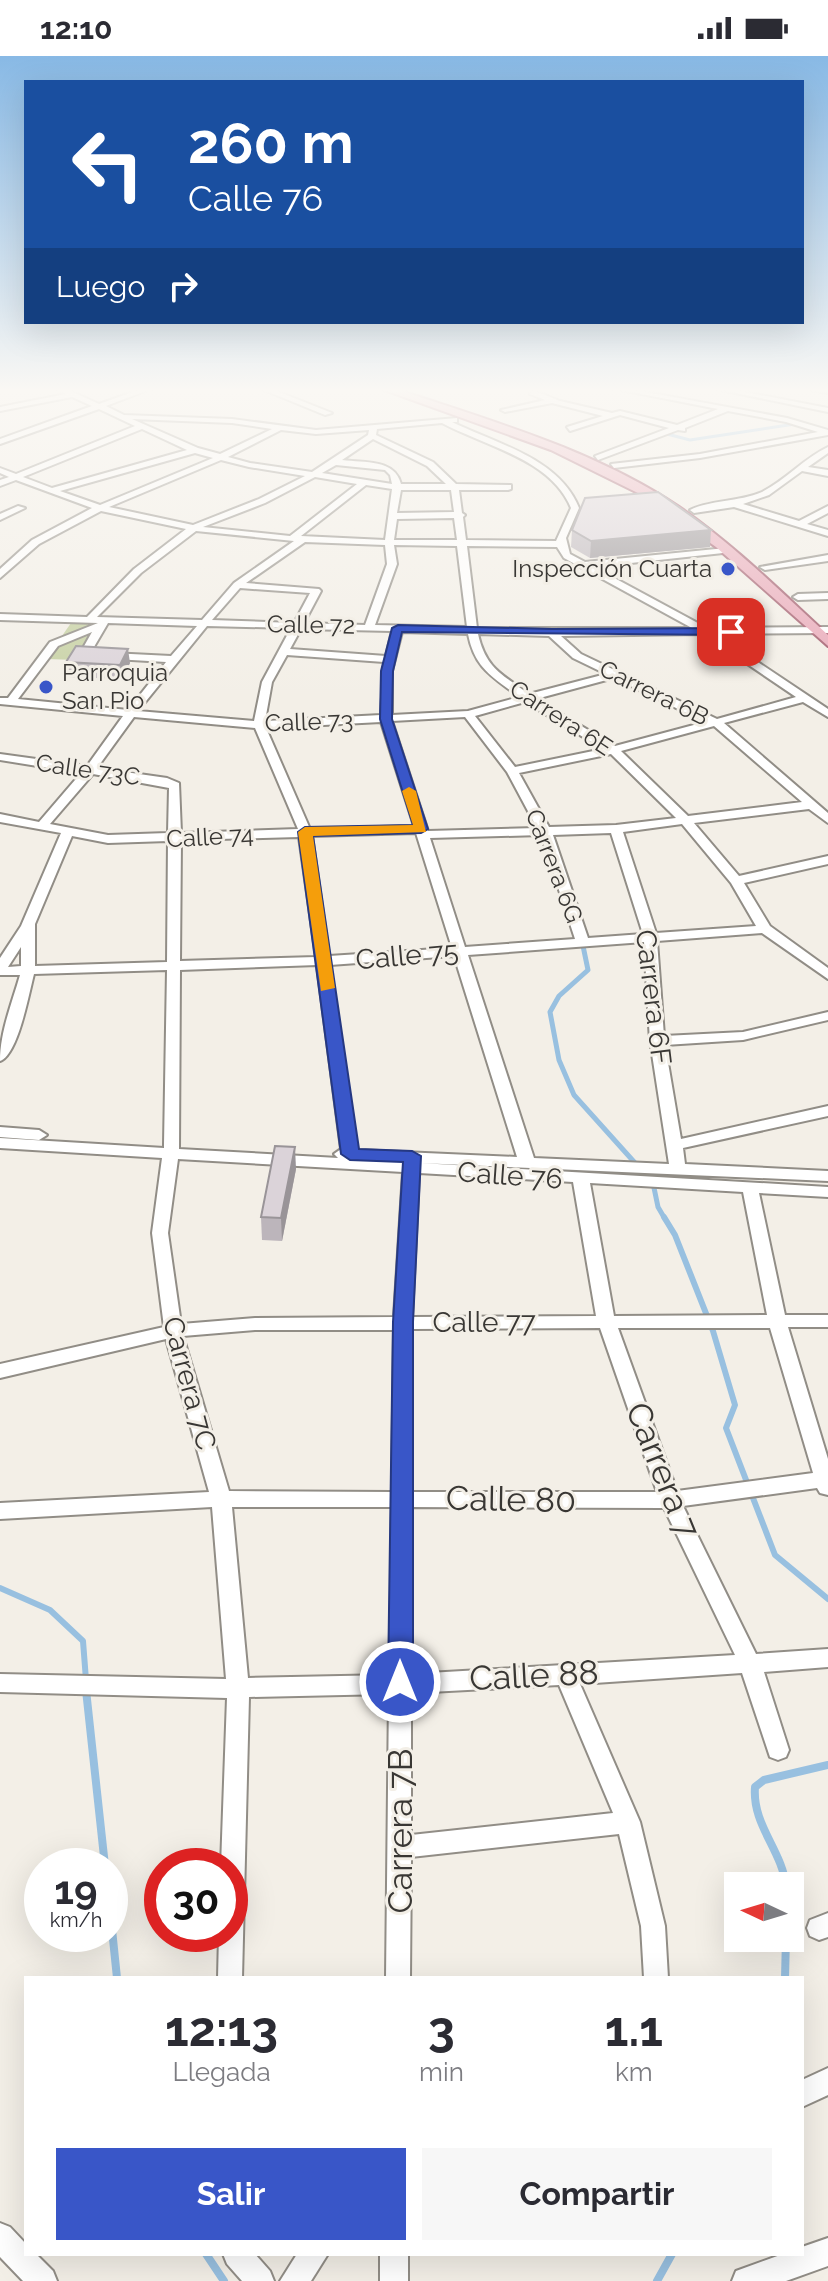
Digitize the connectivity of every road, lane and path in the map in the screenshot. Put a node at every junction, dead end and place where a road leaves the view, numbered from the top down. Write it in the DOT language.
graph roads {
  1 [pos="59,492"];
  2 [pos="135,492"];
  3 [pos="280,492"];
  4 [pos="353,492"];
  5 [pos="396,492"];
  6 [pos="456,492"];
  7 [pos="567,492"];
  8 [pos="647,492"];
  9 [pos="661,492"];
  10 [pos="767,492"];
  11 [pos="734,504"];
  12 [pos="97,507"];
  13 [pos="21,508"];
  14 [pos="828,509"];
  15 [pos="694,510"];
  16 [pos="461,515"];
  17 [pos="393,516"];
  18 [pos="0,517"];
  19 [pos="798,525"];
  20 [pos="195,527"];
  21 [pos="828,533"];
  22 [pos="298,539"];
  23 [pos="389,540"];
  24 [pos="464,542"];
  25 [pos="559,544"];
  26 [pos="723,550"];
  27 [pos="828,558"];
  28 [pos="583,565"];
  29 [pos="765,567"];
  30 [pos="0,575"];
  31 [pos="237,585"];
  32 [pos="828,596"];
  33 [pos="798,597"];
  34 [pos="0,617"];
  35 [pos="88,621"];
  36 [pos="103,623"];
  37 [pos="206,623"];
  38 [pos="299,625"];
  39 [pos="369,627"];
  40 [pos="398,628"];
  41 [pos="824,629"];
  42 [pos="472,630"];
  43 [pos="706,632"];
  44 [pos="552,633"];
  45 [pos="828,642"];
  46 [pos="284,652"];
  47 [pos="174,659"];
  48 [pos="389,659"];
  49 [pos="613,675"];
  50 [pos="806,698"];
  51 [pos="528,699"];
  52 [pos="6,702"];
  53 [pos="135,711"];
  54 [pos="468,714"];
  55 [pos="828,714"];
  56 [pos="386,719"];
  57 [pos="717,723"];
  58 [pos="259,725"];
  59 [pos="613,750"];
  60 [pos="0,757"];
  61 [pos="90,770"];
  62 [pos="512,771"];
  63 [pos="175,786"];
  64 [pos="810,805"];
  65 [pos="0,818"];
  66 [pos="828,819"];
  67 [pos="686,821"];
  68 [pos="41,827"];
  69 [pos="616,829"];
  70 [pos="305,832"];
  71 [pos="422,832"];
  72 [pos="67,833"];
  73 [pos="546,833"];
  74 [pos="172,839"];
  75 [pos="828,860"];
  76 [pos="736,881"];
  77 [pos="28,924"];
  78 [pos="765,929"];
  79 [pos="650,936"];
  80 [pos="582,940"];
  81 [pos="459,950"];
  82 [pos="323,961"];
  83 [pos="172,966"];
  84 [pos="0,970"];
  85 [pos="28,970"];
  86 [pos="828,975"];
  87 [pos="828,1016"];
  88 [pos="657,1041"];
  89 [pos="0,1057"];
  90 [pos="828,1111"];
  91 [pos="0,1132"];
  92 [pos="0,1143"];
  93 [pos="676,1145"];
  94 [pos="171,1150"];
  95 [pos="350,1154"];
  96 [pos="412,1162"];
  97 [pos="527,1162"];
  98 [pos="678,1168"];
  99 [pos="828,1176"];
  100 [pos="581,1180"];
  101 [pos="750,1188"];
  102 [pos="828,1192"];
  103 [pos="606,1321"];
  104 [pos="777,1321"];
  105 [pos="828,1321"];
  106 [pos="403,1322"];
  107 [pos="173,1331"];
  108 [pos="0,1371"];
  109 [pos="827,1483"];
  110 [pos="400,1498"];
  111 [pos="221,1499"];
  112 [pos="670,1500"];
  113 [pos="0,1511"];
  114 [pos="828,1658"];
  115 [pos="750,1663"];
  116 [pos="565,1673"];
  117 [pos="400,1682"];
  118 [pos="1,1689"];
  119 [pos="238,1690"];
  120 [pos="778,1750"];
  121 [pos="628,1822"];
  122 [pos="401,1847"];
  123 [pos="230,1976"];
  124 [pos="398,1976"];
  125 [pos="656,1976"];
  126 [pos="828,2081"];
  127 [pos="804,2093"];
  128 [pos="0,2237"];
  129 [pos="828,2252"];
  130 [pos="239,2256"];
  131 [pos="313,2256"];
  132 [pos="394,2256"];
  133 [pos="43,2281"];
  134 [pos="260,2281"];
  135 [pos="294,2281"];
  136 [pos="394,2281"];
  137 [pos="746,2281"];
  1 -- 12 [label="street"];
  2 -- 12 [label="street"];
  3 -- 20 [label="street"];
  4 -- 22 [label="street"];
  5 -- 17 [label="street"];
  6 -- 16 [label="street, Carrera 6E"];
  7 -- 25 [label="street"];
  8 -- 26 [label="main road"];
  9 -- 15 [label="main road"];
  10 -- 11 [label="street"];
  11 -- 15 [label="street"];
  11 -- 19 [label="street"];
  12 -- 20 [label="street"];
  12 -- 30 [label="street"];
  13 -- 18 [label="street"];
  14 -- 19 [label="street"];
  15 -- 29 [label="main road"];
  16 -- 17 [label="street"];
  16 -- 24 [label="street, Carrera 6E"];
  17 -- 23 [label="street"];
  19 -- 21 [label="street"];
  20 -- 22 [label="street"];
  20 -- 35 [label="street"];
  22 -- 23 [label="street"];
  22 -- 31 [label="street"];
  23 -- 24 [label="street"];
  23 -- 39 [label="street"];
  24 -- 25 [label="street"];
  24 -- 42 [label="street, Carrera 6E"];
  25 -- 28 [label="street"];
  26 -- 28 [label="street"];
  26 -- 41 [label="main road"];
  27 -- 29 [label="street"];
  28 -- 43 [label="street"];
  29 -- 33 [label="main road"];
  31 -- 37 [label="street"];
  31 -- 38 [label="street"];
  32 -- 33 [label="street"];
  33 -- 41 [label="main road"];
  34 -- 35 [label="street, Calle 72"];
  35 -- 36 [label="street, Calle 72"];
  36 -- 37 [label="street, Calle 72"];
  36 -- 47 [label="street"];
  36 -- 52 [label="street"];
  37 -- 38 [label="street, Calle 72"];
  37 -- 47 [label="street"];
  38 -- 39 [label="street, Calle 72"];
  38 -- 46 [label="street"];
  39 -- 40 [label="street, Calle 72"];
  40 -- 42 [label="street, Calle 72"];
  40 -- 48 [label="street"];
  41 -- 43 [label="street, Calle 72"];
  41 -- 45 [label="main road"];
  42 -- 44 [label="street, Calle 72"];
  42 -- 51 [label="street, Carrera 6E"];
  43 -- 44 [label="street, Calle 72"];
  43 -- 50 [label="street"];
  44 -- 49 [label="street, Carrera 6B"];
  46 -- 48 [label="street"];
  46 -- 58 [label="street"];
  47 -- 53 [label="street"];
  48 -- 56 [label="street"];
  49 -- 51 [label="street, Calle 73"];
  49 -- 57 [label="street, Carrera 6B"];
  50 -- 55 [label="street"];
  50 -- 57 [label="street"];
  51 -- 54 [label="street, Calle 73"];
  51 -- 59 [label="street, Carrera 6E"];
  52 -- 53 [label="street, Calle 73"];
  53 -- 58 [label="street, Calle 73"];
  53 -- 61 [label="street"];
  54 -- 56 [label="street, Calle 73"];
  54 -- 62 [label="street, Carrera 6G"];
  56 -- 58 [label="street, Calle 73"];
  56 -- 71 [label="street"];
  57 -- 59 [label="street"];
  57 -- 64 [label="street, Carrera 6B"];
  58 -- 70 [label="street"];
  59 -- 62 [label="street"];
  59 -- 67 [label="street, Carrera 6E"];
  60 -- 61 [label="street, Calle 73C"];
  61 -- 63 [label="street, Calle 73C"];
  61 -- 68 [label="street"];
  62 -- 73 [label="street, Carrera 6G"];
  63 -- 74 [label="street, Carrera 7C"];
  64 -- 66 [label="street, Carrera 6B"];
  64 -- 67 [label="street, Calle 74"];
  65 -- 68 [label="street, Calle 74"];
  67 -- 69 [label="street, Calle 74"];
  67 -- 76 [label="street, Carrera 6E"];
  68 -- 72 [label="street, Calle 74"];
  69 -- 73 [label="street, Calle 74"];
  69 -- 79 [label="street, Carrera 6F"];
  70 -- 71 [label="street, Calle 74"];
  70 -- 74 [label="street, Calle 74"];
  70 -- 82 [label="street"];
  71 -- 73 [label="street, Calle 74"];
  71 -- 81 [label="street"];
  72 -- 74 [label="street, Calle 74"];
  72 -- 77 [label="street"];
  73 -- 80 [label="street, Carrera 6G"];
  74 -- 83 [label="street, Carrera 7C"];
  75 -- 76 [label="street"];
  76 -- 78 [label="street, Carrera 6E"];
  77 -- 84 [label="street"];
  77 -- 85 [label="street"];
  78 -- 79 [label="street, Calle 75"];
  78 -- 86 [label="street, Carrera 6E"];
  79 -- 80 [label="street, Calle 75"];
  79 -- 88 [label="street, Carrera 6F"];
  80 -- 81 [label="street, Calle 75"];
  81 -- 82 [label="street, Calle 75"];
  81 -- 97 [label="street"];
  82 -- 83 [label="street, Calle 75"];
  82 -- 95 [label="street"];
  83 -- 85 [label="street, Calle 75"];
  83 -- 94 [label="street, Carrera 7C"];
  84 -- 85 [label="street, Calle 75"];
  85 -- 89 [label="street"];
  87 -- 88 [label="street"];
  88 -- 93 [label="street, Carrera 6F"];
  90 -- 93 [label="street"];
  91 -- 94 [label="street, Calle 76"];
  92 -- 94 [label="street, Calle 76"];
  93 -- 98 [label="street, Carrera 6F"];
  94 -- 95 [label="street, Calle 76"];
  94 -- 96 [label="street, Calle 76"];
  94 -- 107 [label="street, Carrera 7C"];
  95 -- 96 [label="street, Calle 76"];
  96 -- 97 [label="street, Calle 76"];
  96 -- 100 [label="street, Calle 76"];
  96 -- 106 [label="street, Carrera 7B"];
  97 -- 98 [label="street, Calle 76"];
  98 -- 99 [label="street, Calle 76"];
  100 -- 101 [label="street, Calle 76"];
  100 -- 103 [label="street, Carrera 7"];
  101 -- 102 [label="street, Calle 76"];
  101 -- 104 [label="street"];
  103 -- 104 [label="street, Calle 77"];
  103 -- 106 [label="street, Calle 77"];
  103 -- 112 [label="street, Carrera 7"];
  104 -- 105 [label="street, Calle 77"];
  104 -- 109 [label="street"];
  106 -- 107 [label="street, Calle 77"];
  106 -- 110 [label="street, Carrera 7B"];
  107 -- 108 [label="street, Calle 77"];
  107 -- 111 [label="street, Carrera 7C"];
  109 -- 112 [label="street, Calle 80"];
  110 -- 111 [label="street, Calle 80"];
  110 -- 112 [label="street, Calle 80"];
  110 -- 117 [label="street, Carrera 7B"];
  111 -- 113 [label="street, Calle 80"];
  111 -- 119 [label="street, Carrera 7C"];
  112 -- 115 [label="street, Carrera 7"];
  114 -- 115 [label="street, Calle 88"];
  115 -- 116 [label="street, Calle 88"];
  115 -- 120 [label="street, Carrera 7"];
  116 -- 117 [label="street, Calle 88"];
  116 -- 121 [label="street"];
  117 -- 119 [label="street, Calle 88"];
  117 -- 122 [label="street, Carrera 7B"];
  118 -- 119 [label="street, Calle 88"];
  119 -- 123 [label="street, Carrera 7C"];
  121 -- 122 [label="street"];
  121 -- 125 [label="street"];
  122 -- 124 [label="street, Carrera 7B"];
  126 -- 127 [label="street"];
  128 -- 133 [label="street"];
  129 -- 137 [label="street"];
  130 -- 134 [label="street"];
  131 -- 135 [label="street"];
  132 -- 136 [label="street"];
}
